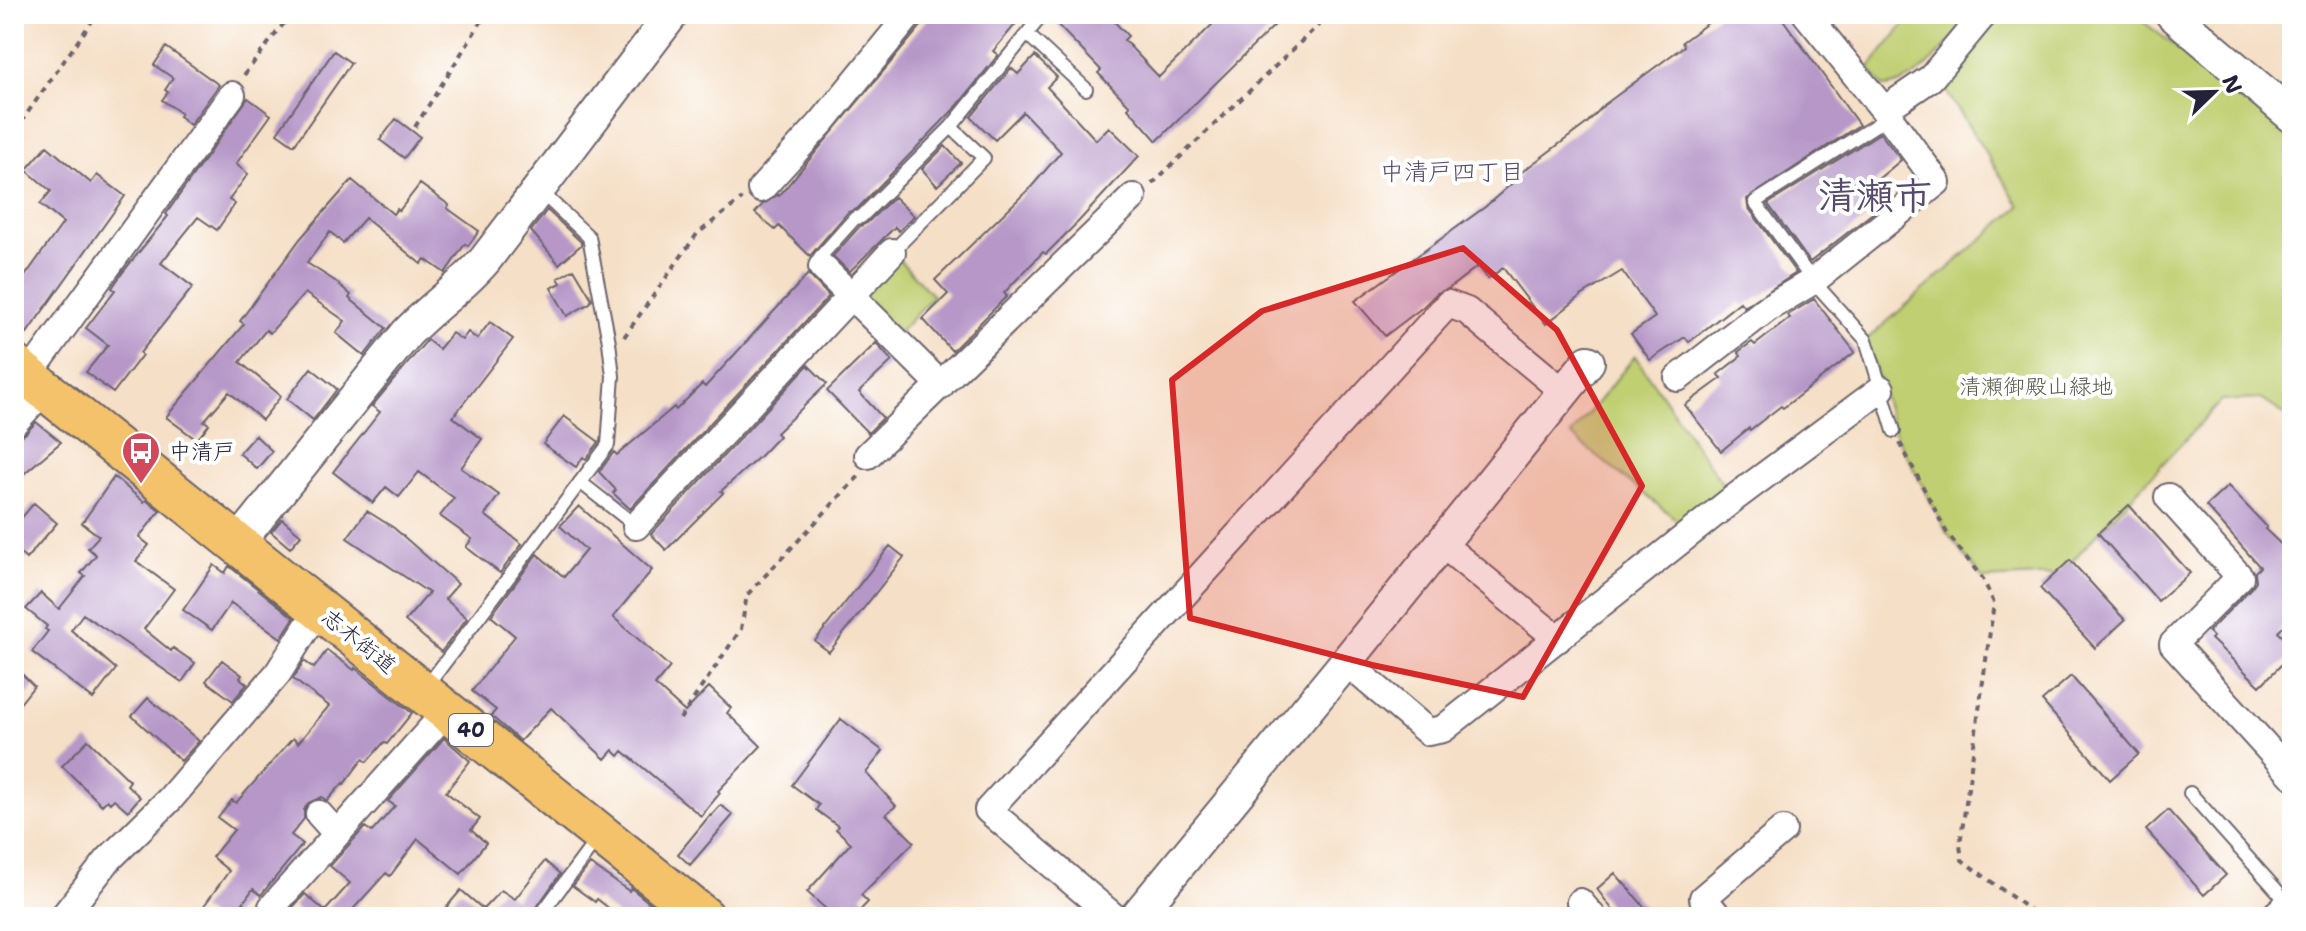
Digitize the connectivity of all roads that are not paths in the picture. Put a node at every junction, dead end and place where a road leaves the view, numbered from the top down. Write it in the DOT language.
graph roads {
  1 [pos="672,14"];
  2 [pos="910,14"];
  3 [pos="1043,14"];
  4 [pos="1806,14"];
  5 [pos="1984,14"];
  6 [pos="2172,14"];
  7 [pos="1027,34"];
  8 [pos="1086,89"];
  9 [pos="232,95"];
  10 [pos="1884,110"];
  11 [pos="2292,116"];
  12 [pos="951,127"];
  13 [pos="539,189"];
  14 [pos="761,189"];
  15 [pos="1133,197"];
  16 [pos="892,252"];
  17 [pos="821,262"];
  18 [pos="1813,281"];
  19 [pos="851,295"];
  20 [pos="1588,362"];
  21 [pos="29,377"];
  22 [pos="1678,378"];
  23 [pos="941,385"];
  24 [pos="1881,389"];
  25 [pos="1564,392"];
  26 [pos="14,423"];
  27 [pos="1894,431"];
  28 [pos="868,455"];
  29 [pos="580,482"];
  30 [pos="2168,497"];
  31 [pos="636,526"];
  32 [pos="238,543"];
  33 [pos="1442,544"];
  34 [pos="319,608"];
  35 [pos="1558,639"];
  36 [pos="1346,662"];
  37 [pos="435,701"];
  38 [pos="2292,775"];
  39 [pos="2190,793"];
  40 [pos="319,814"];
  41 [pos="1783,830"];
  42 [pos="337,834"];
  43 [pos="600,834"];
  44 [pos="272,907"];
  45 [pos="2284,907"];
  46 [pos="63,917"];
  47 [pos="539,917"];
  48 [pos="704,917"];
  49 [pos="1114,917"];
  50 [pos="1136,917"];
  51 [pos="1719,917"];
  1 -- 13 [label="street"];
  2 -- 14 [label="street"];
  3 -- 7 [label="lane"];
  4 -- 10 [label="street"];
  5 -- 10 [label="street"];
  6 -- 11 [label="street"];
  7 -- 8 [label="lane"];
  7 -- 12 [label="lane"];
  9 -- 21 [label="street"];
  10 -- 18 [label="street"];
  10 -- 18 [label="lane"];
  12 -- 16 [label="lane"];
  12 -- 17 [label="lane"];
  13 -- 29 [label="lane"];
  13 -- 32 [label="street"];
  15 -- 23 [label="street"];
  16 -- 19 [label="street"];
  17 -- 19 [label="street"];
  18 -- 22 [label="street"];
  18 -- 24 [label="lane"];
  19 -- 23 [label="street"];
  19 -- 31 [label="street"];
  20 -- 25 [label="street"];
  21 -- 26 [label="street"];
  21 -- 32 [label="main road, 志木街道 / 40"];
  23 -- 28 [label="street"];
  24 -- 27 [label="lane"];
  24 -- 35 [label="street"];
  25 -- 33 [label="street"];
  25 -- 49 [label="street"];
  29 -- 31 [label="lane"];
  29 -- 37 [label="lane"];
  30 -- 38 [label="street"];
  32 -- 34 [label="main road, 志木街道 / 40"];
  33 -- 35 [label="street"];
  33 -- 36 [label="street"];
  34 -- 37 [label="main road, 志木街道 / 40"];
  34 -- 46 [label="street"];
  35 -- 36 [label="street"];
  36 -- 50 [label="street"];
  37 -- 42 [label="street"];
  37 -- 43 [label="main road, 志木街道 / 40"];
  39 -- 45 [label="lane"];
  40 -- 42 [label="street"];
  41 -- 51 [label="street"];
  42 -- 44 [label="street"];
  43 -- 47 [label="lane"];
  43 -- 48 [label="main road, 志木街道 / 40"];
}
